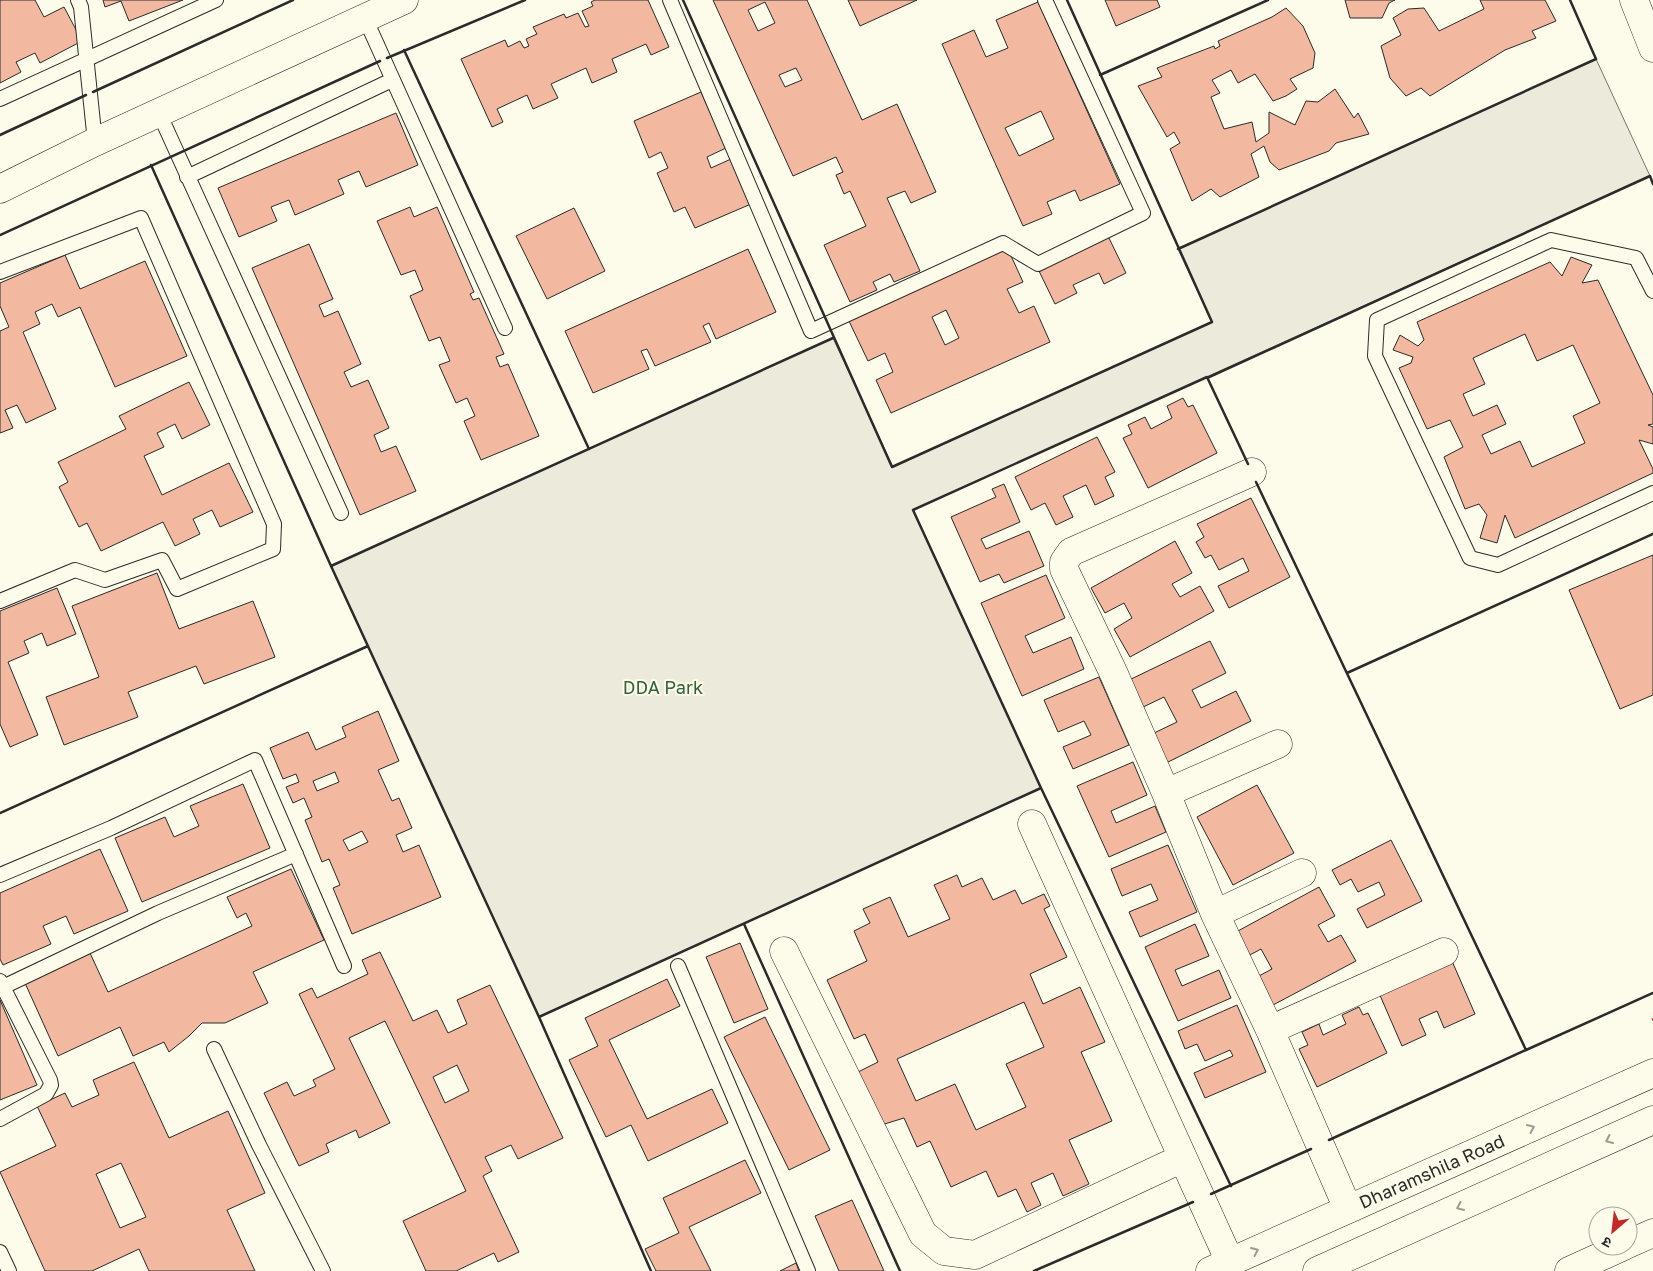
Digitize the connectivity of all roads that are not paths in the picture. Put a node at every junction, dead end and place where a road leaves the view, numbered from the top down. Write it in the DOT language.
graph roads {
  1 [pos="78,0"];
  2 [pos="216,0"];
  3 [pos="404,0"];
  4 [pos="670,0"];
  5 [pos="1045,0"];
  6 [pos="1634,0"];
  7 [pos="365,18"];
  8 [pos="1653,48"];
  9 [pos="86,58"];
  10 [pos="392,80"];
  11 [pos="0,99"];
  12 [pos="159,113"];
  13 [pos="95,142"];
  14 [pos="188,177"];
  15 [pos="0,189"];
  16 [pos="0,272"];
  17 [pos="1653,292"];
  18 [pos="505,328"];
  19 [pos="1252,472"];
  20 [pos="1653,493"];
  21 [pos="341,513"];
  22 [pos="0,601"];
  23 [pos="1278,744"];
  24 [pos="1166,793"];
  25 [pos="1032,824"];
  26 [pos="296,854"];
  27 [pos="1302,873"];
  28 [pos="0,875"];
  29 [pos="1215,914"];
  30 [pos="784,951"];
  31 [pos="1444,952"];
  32 [pos="344,966"];
  33 [pos="678,966"];
  34 [pos="1,984"];
  35 [pos="1270,1030"];
  36 [pos="214,1049"];
  37 [pos="1653,1073"];
  38 [pos="0,1119"];
  39 [pos="1653,1120"];
  40 [pos="1183,1158"];
  41 [pos="1348,1209"];
  42 [pos="1653,1233"];
  43 [pos="1638,1240"];
  44 [pos="0,1252"];
  45 [pos="1602,1256"];
  46 [pos="1220,1267"];
  47 [pos="9,1271"];
  48 [pos="323,1271"];
  49 [pos="808,1271"];
  50 [pos="1317,1271"];
  51 [pos="1570,1271"];
  1 -- 9 [label="lane"];
  2 -- 9 [label="lane"];
  3 -- 7 [label="street"];
  4 -- 5 [label="lane"];
  6 -- 8 [label="street"];
  7 -- 10 [label="lane"];
  7 -- 12 [label="street"];
  9 -- 11 [label="lane"];
  9 -- 13 [label="lane"];
  10 -- 14 [label="lane"];
  10 -- 18 [label="lane"];
  12 -- 13 [label="street"];
  12 -- 14 [label="lane"];
  13 -- 15 [label="street"];
  14 -- 21 [label="lane"];
  16 -- 22 [label="lane"];
  17 -- 20 [label="lane"];
  19 -- 24 [label="street"];
  23 -- 24 [label="street"];
  24 -- 29 [label="street"];
  25 -- 40 [label="street"];
  26 -- 28 [label="lane"];
  26 -- 32 [label="lane"];
  26 -- 34 [label="lane"];
  27 -- 29 [label="street"];
  29 -- 35 [label="street"];
  30 -- 40 [label="street"];
  31 -- 35 [label="street"];
  33 -- 49 [label="lane"];
  34 -- 38 [label="lane"];
  35 -- 41 [label="street"];
  36 -- 48 [label="lane"];
  41 -- 37 [label="street, Dharamshila Road, one-way"];
  39 -- 50 [label="street, one-way"];
  40 -- 46 [label="street"];
  46 -- 41 [label="street, Dharamshila Road, one-way"];
  42 -- 43 [label="street"];
  44 -- 47 [label="lane"];
  45 -- 51 [label="street"];
}
